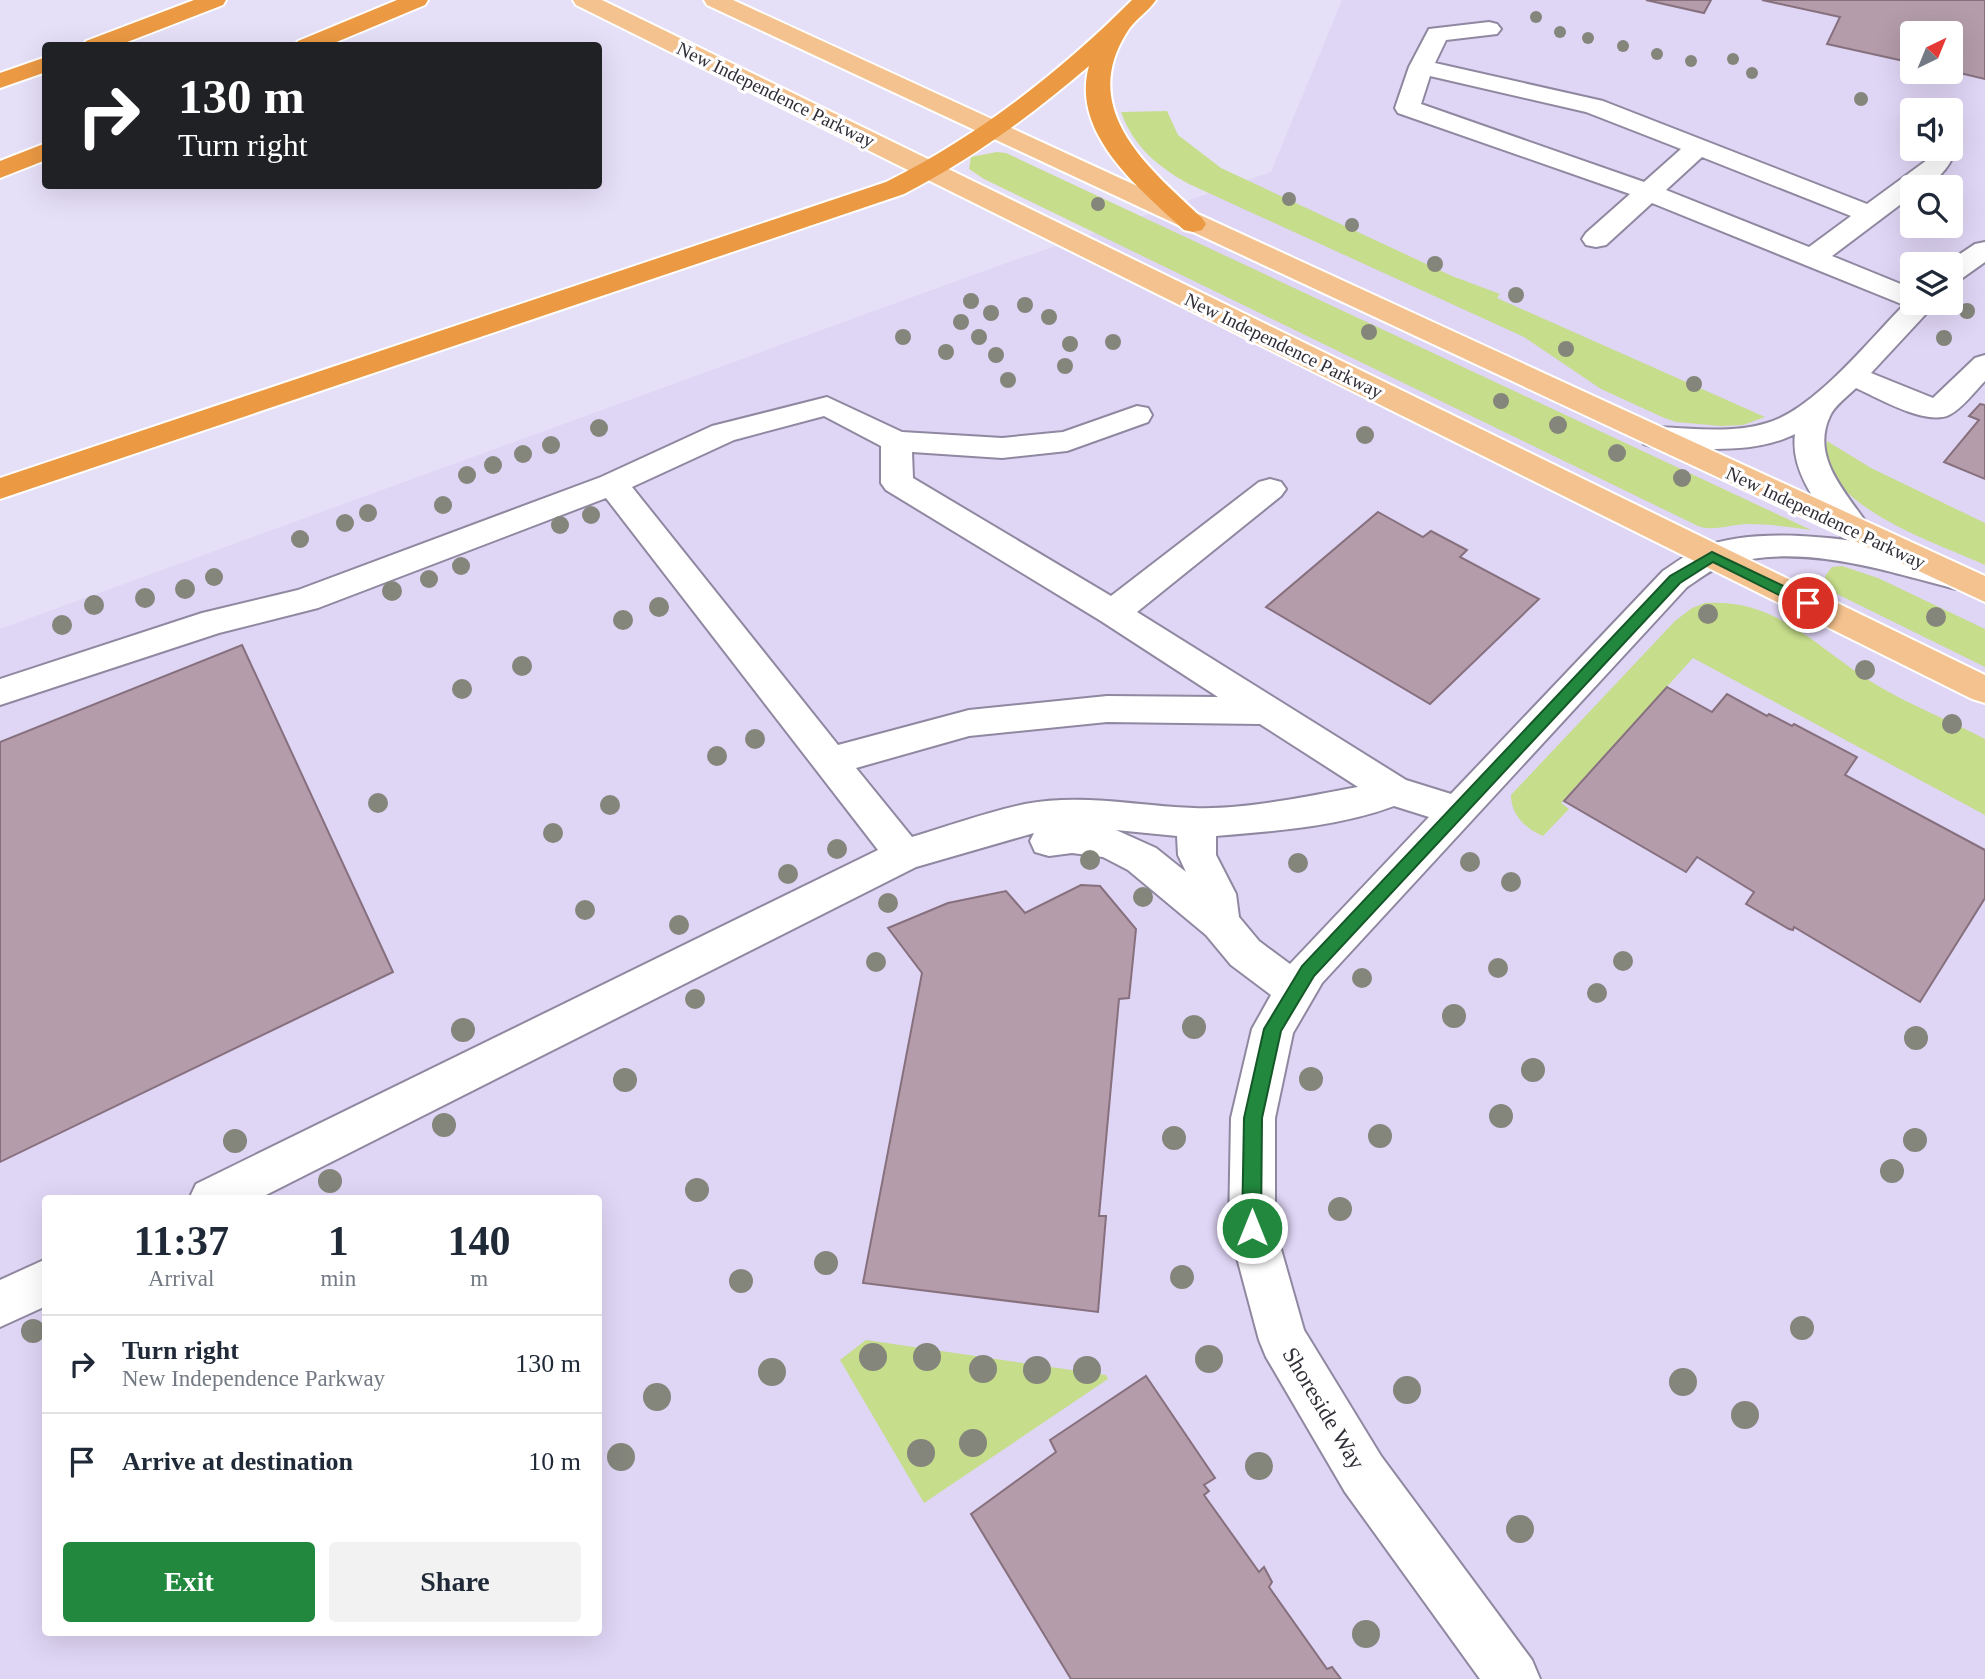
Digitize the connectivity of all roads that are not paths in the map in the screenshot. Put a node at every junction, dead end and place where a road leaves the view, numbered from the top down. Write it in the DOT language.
graph roads {
  1 [pos="215,0"];
  2 [pos="417,0"];
  3 [pos="584,0"];
  4 [pos="715,0"];
  5 [pos="1145,0"];
  6 [pos="1117,29"];
  7 [pos="1489,29"];
  8 [pos="105,42"];
  9 [pos="316,42"];
  10 [pos="42,65"];
  11 [pos="1421,67"];
  12 [pos="0,81"];
  13 [pos="990,129"];
  14 [pos="1699,146"];
  15 [pos="42,153"];
  16 [pos="1940,161"];
  17 [pos="0,170"];
  18 [pos="932,171"];
  19 [pos="1648,191"];
  20 [pos="1870,214"];
  21 [pos="1193,224"];
  22 [pos="1597,239"];
  23 [pos="1985,250"];
  24 [pos="1812,258"];
  25 [pos="1963,265"];
  26 [pos="1900,294"];
  27 [pos="1910,315"];
  28 [pos="1985,365"];
  29 [pos="1852,375"];
  30 [pos="1815,413"];
  31 [pos="1137,415"];
  32 [pos="1655,438"];
  33 [pos="896,441"];
  34 [pos="612,484"];
  35 [pos="0,489"];
  36 [pos="1270,489"];
  37 [pos="1855,530"];
  38 [pos="1712,556"];
  39 [pos="1972,584"];
  40 [pos="1113,613"];
  41 [pos="1985,690"];
  42 [pos="0,692"];
  43 [pos="1268,711"];
  44 [pos="830,761"];
  45 [pos="1393,791"];
  46 [pos="1458,811"];
  47 [pos="1196,823"];
  48 [pos="904,855"];
  49 [pos="1220,923"];
  50 [pos="1296,991"];
  51 [pos="220,1195"];
  52 [pos="42,1283"];
  53 [pos="0,1304"];
  54 [pos="1513,1679"];
  1 -- 8 [label="highway"];
  2 -- 9 [label="highway"];
  3 -- 18 [label="main road, New Independence Parkway"];
  4 -- 13 [label="main road, New Independence Parkway"];
  5 -- 6 [label="highway"];
  6 -- 13 [label="highway"];
  6 -- 21 [label="highway"];
  7 -- 11 [label="street"];
  10 -- 12 [label="highway"];
  11 -- 14 [label="street"];
  11 -- 19 [label="street"];
  13 -- 18 [label="highway"];
  13 -- 21 [label="main road, New Independence Parkway"];
  14 -- 19 [label="street"];
  14 -- 20 [label="street"];
  15 -- 17 [label="highway"];
  16 -- 20 [label="street"];
  18 -- 35 [label="highway"];
  18 -- 38 [label="main road, New Independence Parkway"];
  19 -- 22 [label="street"];
  19 -- 24 [label="street"];
  20 -- 24 [label="street"];
  21 -- 32 [label="main road, New Independence Parkway"];
  23 -- 25 [label="street"];
  24 -- 26 [label="street"];
  27 -- 29 [label="street"];
  28 -- 29 [label="street"];
  29 -- 30 [label="street"];
  30 -- 32 [label="street"];
  30 -- 37 [label="street"];
  31 -- 33 [label="street"];
  32 -- 37 [label="main road, New Independence Parkway"];
  33 -- 34 [label="street"];
  33 -- 40 [label="street"];
  34 -- 42 [label="street"];
  34 -- 44 [label="street"];
  36 -- 40 [label="street"];
  37 -- 39 [label="main road, New Independence Parkway"];
  38 -- 39 [label="street"];
  38 -- 41 [label="main road, New Independence Parkway"];
  38 -- 46 [label="street, Shoreside Way"];
  40 -- 43 [label="street"];
  43 -- 44 [label="street"];
  43 -- 45 [label="street"];
  44 -- 48 [label="street"];
  45 -- 46 [label="street"];
  45 -- 47 [label="street"];
  46 -- 50 [label="street, Shoreside Way"];
  47 -- 48 [label="street"];
  47 -- 49 [label="street"];
  48 -- 49 [label="street"];
  48 -- 51 [label="street"];
  49 -- 50 [label="street"];
  50 -- 54 [label="street, Shoreside Way"];
  52 -- 53 [label="street"];
}
